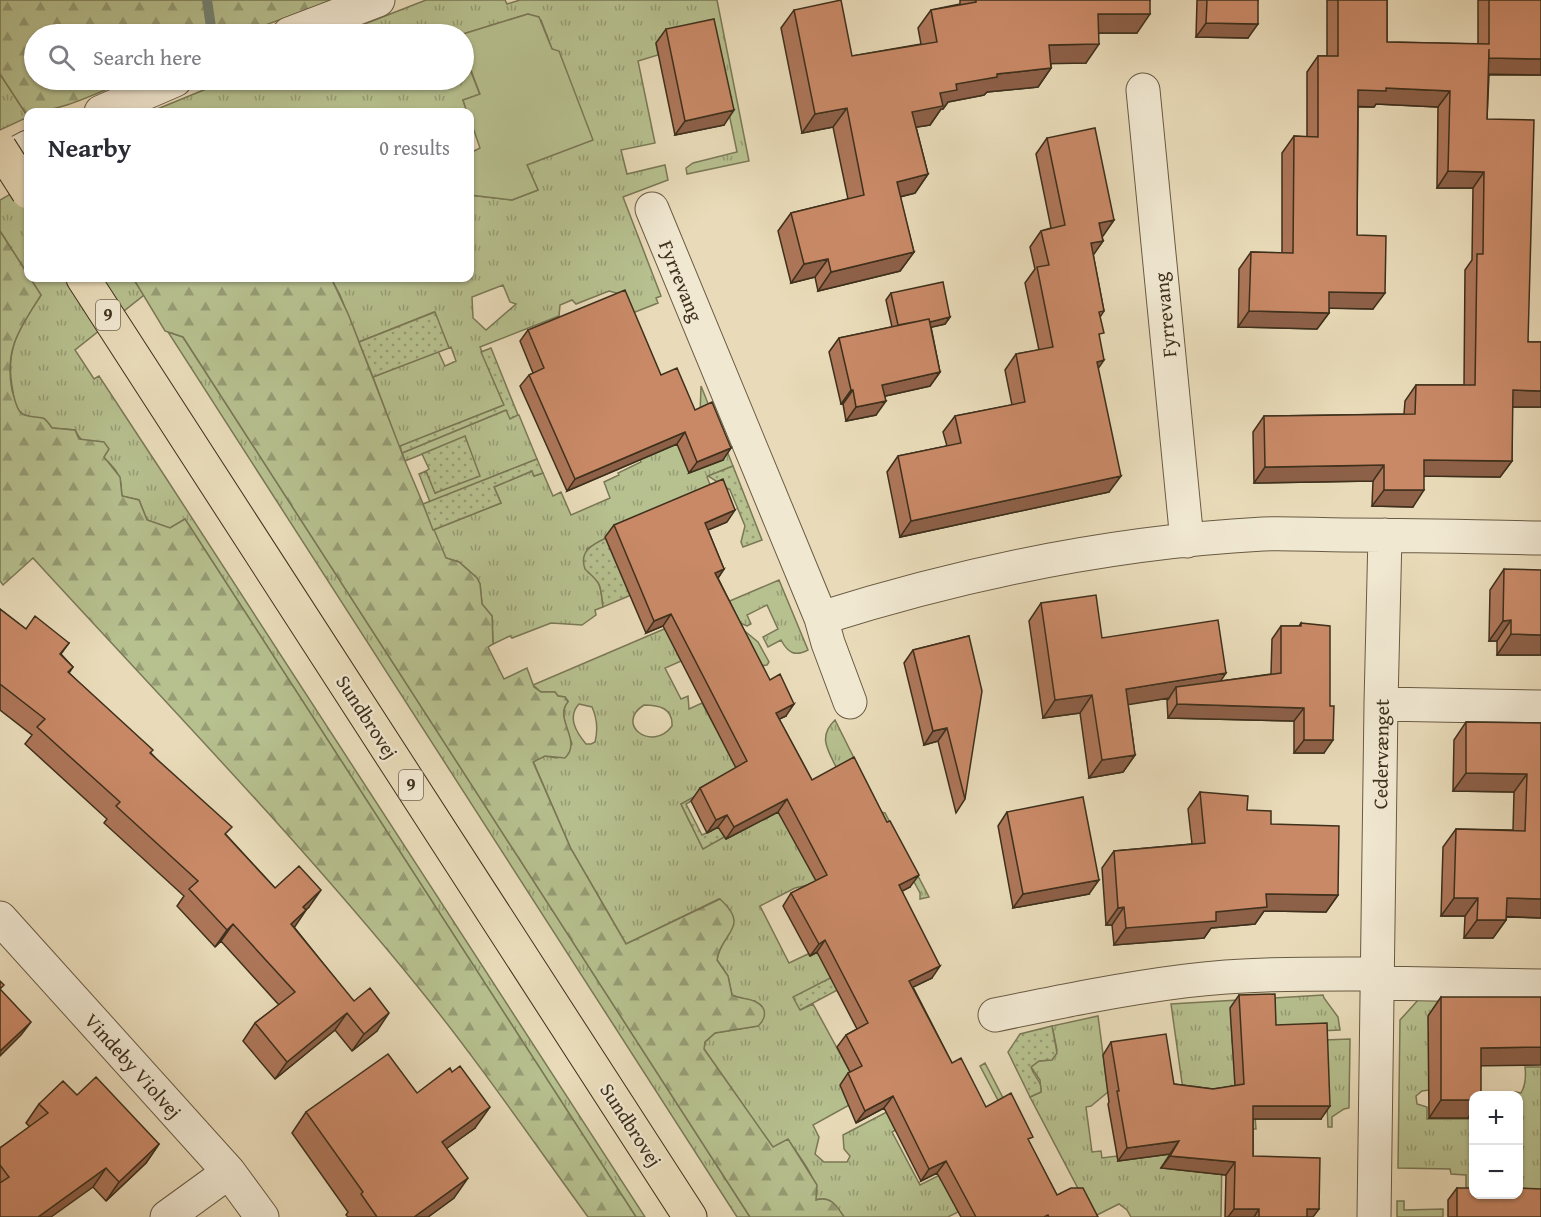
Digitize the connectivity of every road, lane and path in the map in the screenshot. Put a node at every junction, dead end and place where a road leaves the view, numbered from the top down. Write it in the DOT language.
graph roads {
  1 [pos="378,0"];
  2 [pos="316,24"];
  3 [pos="152,90"];
  4 [pos="1143,90"];
  5 [pos="110,108"];
  6 [pos="0,148"];
  7 [pos="24,149"];
  8 [pos="0,162"];
  9 [pos="24,186"];
  10 [pos="652,209"];
  11 [pos="87,282"];
  12 [pos="1385,535"];
  13 [pos="1541,538"];
  14 [pos="1187,541"];
  15 [pos="821,618"];
  16 [pos="850,702"];
  17 [pos="1381,704"];
  18 [pos="1541,707"];
  19 [pos="0,918"];
  20 [pos="1378,979"];
  21 [pos="1541,986"];
  22 [pos="994,1015"];
  23 [pos="230,1172"];
  24 [pos="167,1217"];
  25 [pos="262,1217"];
  26 [pos="690,1217"];
  27 [pos="1374,1217"];
  1 -- 2 [label="street"];
  3 -- 5 [label="street"];
  4 -- 14 [label="street, Fyrrevang"];
  6 -- 9 [label="main road, bridge"];
  7 -- 8 [label="street"];
  10 -- 15 [label="street, Fyrrevang"];
  11 -- 26 [label="main road, Sundbrovej / 9"];
  12 -- 13 [label="street"];
  12 -- 14 [label="street"];
  12 -- 17 [label="street, Cedervænget"];
  14 -- 15 [label="street"];
  15 -- 16 [label="street, Fyrrevang"];
  17 -- 18 [label="street"];
  17 -- 20 [label="street, Cedervænget"];
  19 -- 23 [label="street, Vindeby Violvej"];
  20 -- 21 [label="street"];
  20 -- 22 [label="street"];
  20 -- 27 [label="street, Cedervænget"];
  23 -- 24 [label="street"];
  23 -- 25 [label="street, Vindeby Violvej"];
}
